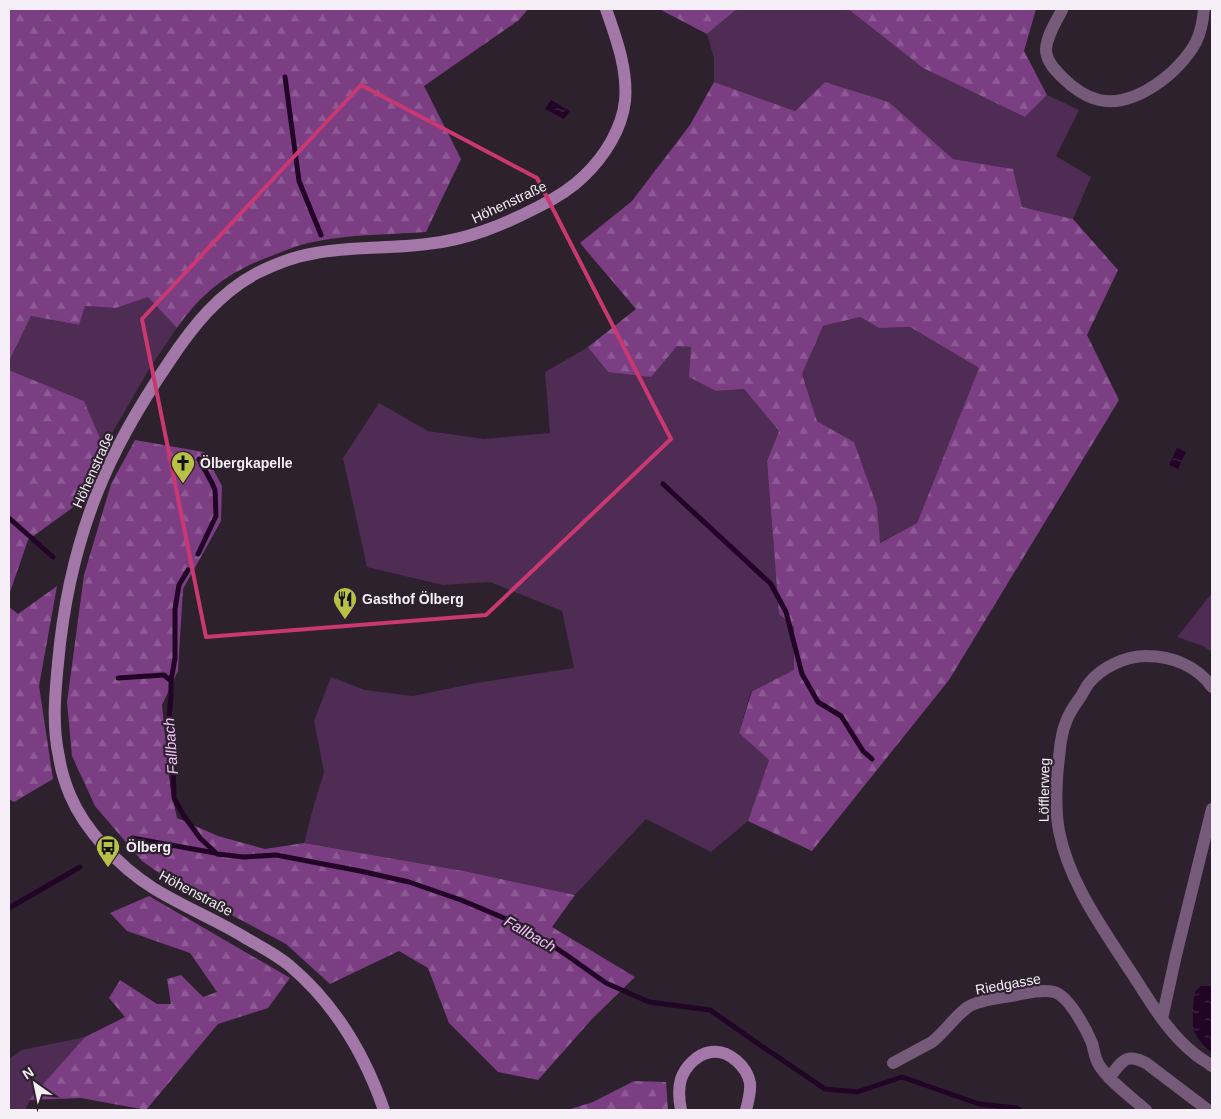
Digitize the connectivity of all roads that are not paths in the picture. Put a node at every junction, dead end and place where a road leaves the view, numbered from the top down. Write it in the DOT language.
graph roads {
  1 [pos="606,9"];
  2 [pos="1204,9"];
  3 [pos="1062,10"];
  4 [pos="1212,687"];
  5 [pos="1212,809"];
  6 [pos="1162,1018"];
  7 [pos="893,1062"];
  8 [pos="1212,1066"];
  9 [pos="1109,1078"];
  10 [pos="384,1110"];
  11 [pos="681,1110"];
  12 [pos="746,1110"];
  13 [pos="1146,1110"];
  14 [pos="1208,1110"];
  1 -- 10 [label="street, Höhenstraße"];
  2 -- 3 [label="street"];
  4 -- 6 [label="street, Löfflerweg"];
  5 -- 6 [label="street"];
  6 -- 8 [label="street, Löfflerweg"];
  7 -- 9 [label="street, Riedgasse"];
  9 -- 13 [label="street, Riedgasse"];
  9 -- 14 [label="street"];
  11 -- 12 [label="street"];
}
